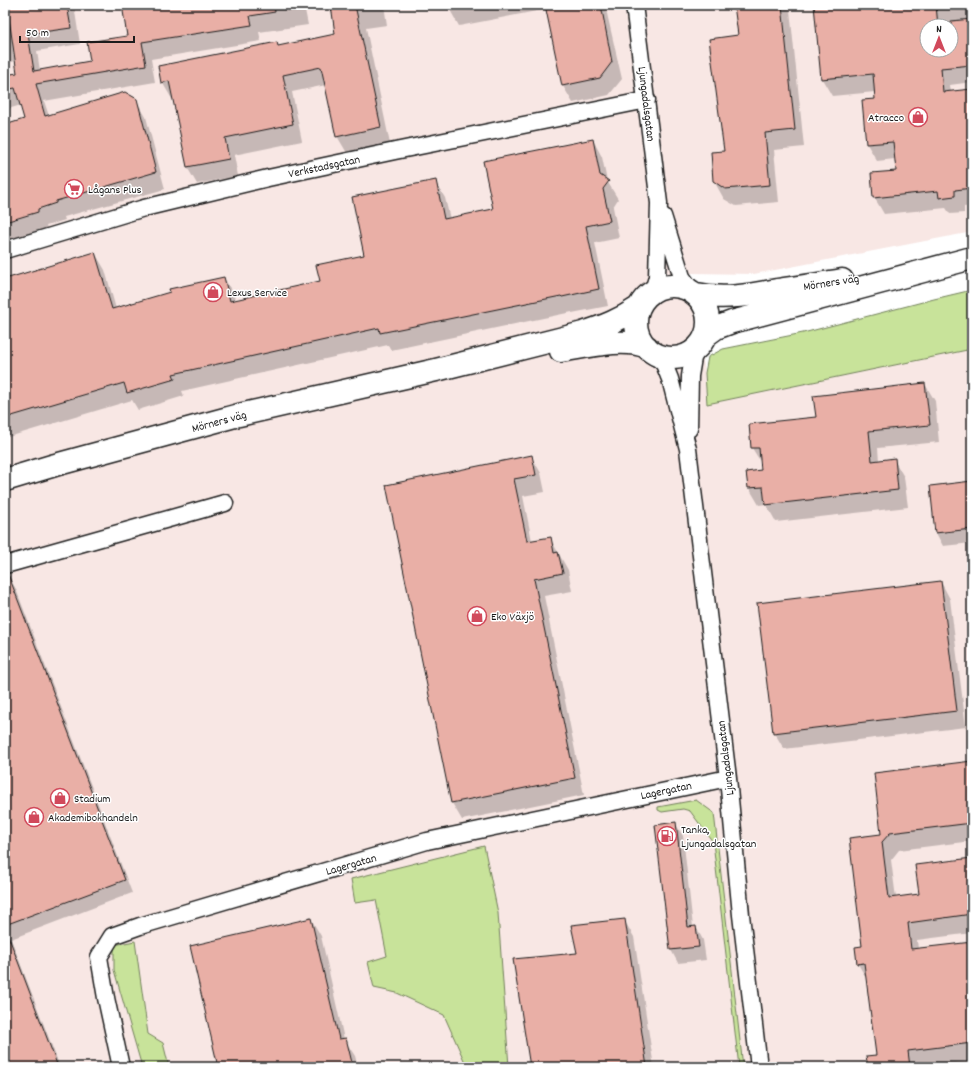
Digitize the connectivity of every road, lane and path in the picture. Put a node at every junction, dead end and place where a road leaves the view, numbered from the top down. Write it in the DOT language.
graph roads {
  1 [pos="634,5"];
  2 [pos="646,100"];
  3 [pos="659,203"];
  4 [pos="5,250"];
  5 [pos="969,259"];
  6 [pos="695,293"];
  7 [pos="646,299"];
  8 [pos="704,339"];
  9 [pos="649,349"];
  10 [pos="436,370"];
  11 [pos="688,449"];
  12 [pos="5,480"];
  13 [pos="225,504"];
  14 [pos="5,565"];
  15 [pos="728,778"];
  16 [pos="121,1067"];
  17 [pos="759,1067"];
  1 -- 2 [label="street, Ljungadalsgatan"];
  2 -- 3 [label="street, Ljungadalsgatan"];
  2 -- 4 [label="street, Verkstadsgatan"];
  3 -- 6 [label="street, Ljungadalsgatan"];
  3 -- 7 [label="street, Ljungadalsgatan"];
  5 -- 6 [label="main road, Mörners väg"];
  5 -- 8 [label="main road, Mörners väg"];
  6 -- 7 [label="main road"];
  6 -- 8 [label="main road"];
  7 -- 9 [label="main road"];
  7 -- 10 [label="main road, Mörners väg"];
  8 -- 9 [label="main road"];
  8 -- 11 [label="street, Ljungadalsgatan"];
  9 -- 10 [label="main road, Mörners väg"];
  9 -- 11 [label="street, Ljungadalsgatan"];
  10 -- 12 [label="main road, Mörners väg"];
  11 -- 15 [label="street, Ljungadalsgatan"];
  13 -- 14 [label="street"];
  15 -- 16 [label="street, Lagergatan"];
  15 -- 17 [label="street, Ljungadalsgatan"];
}
